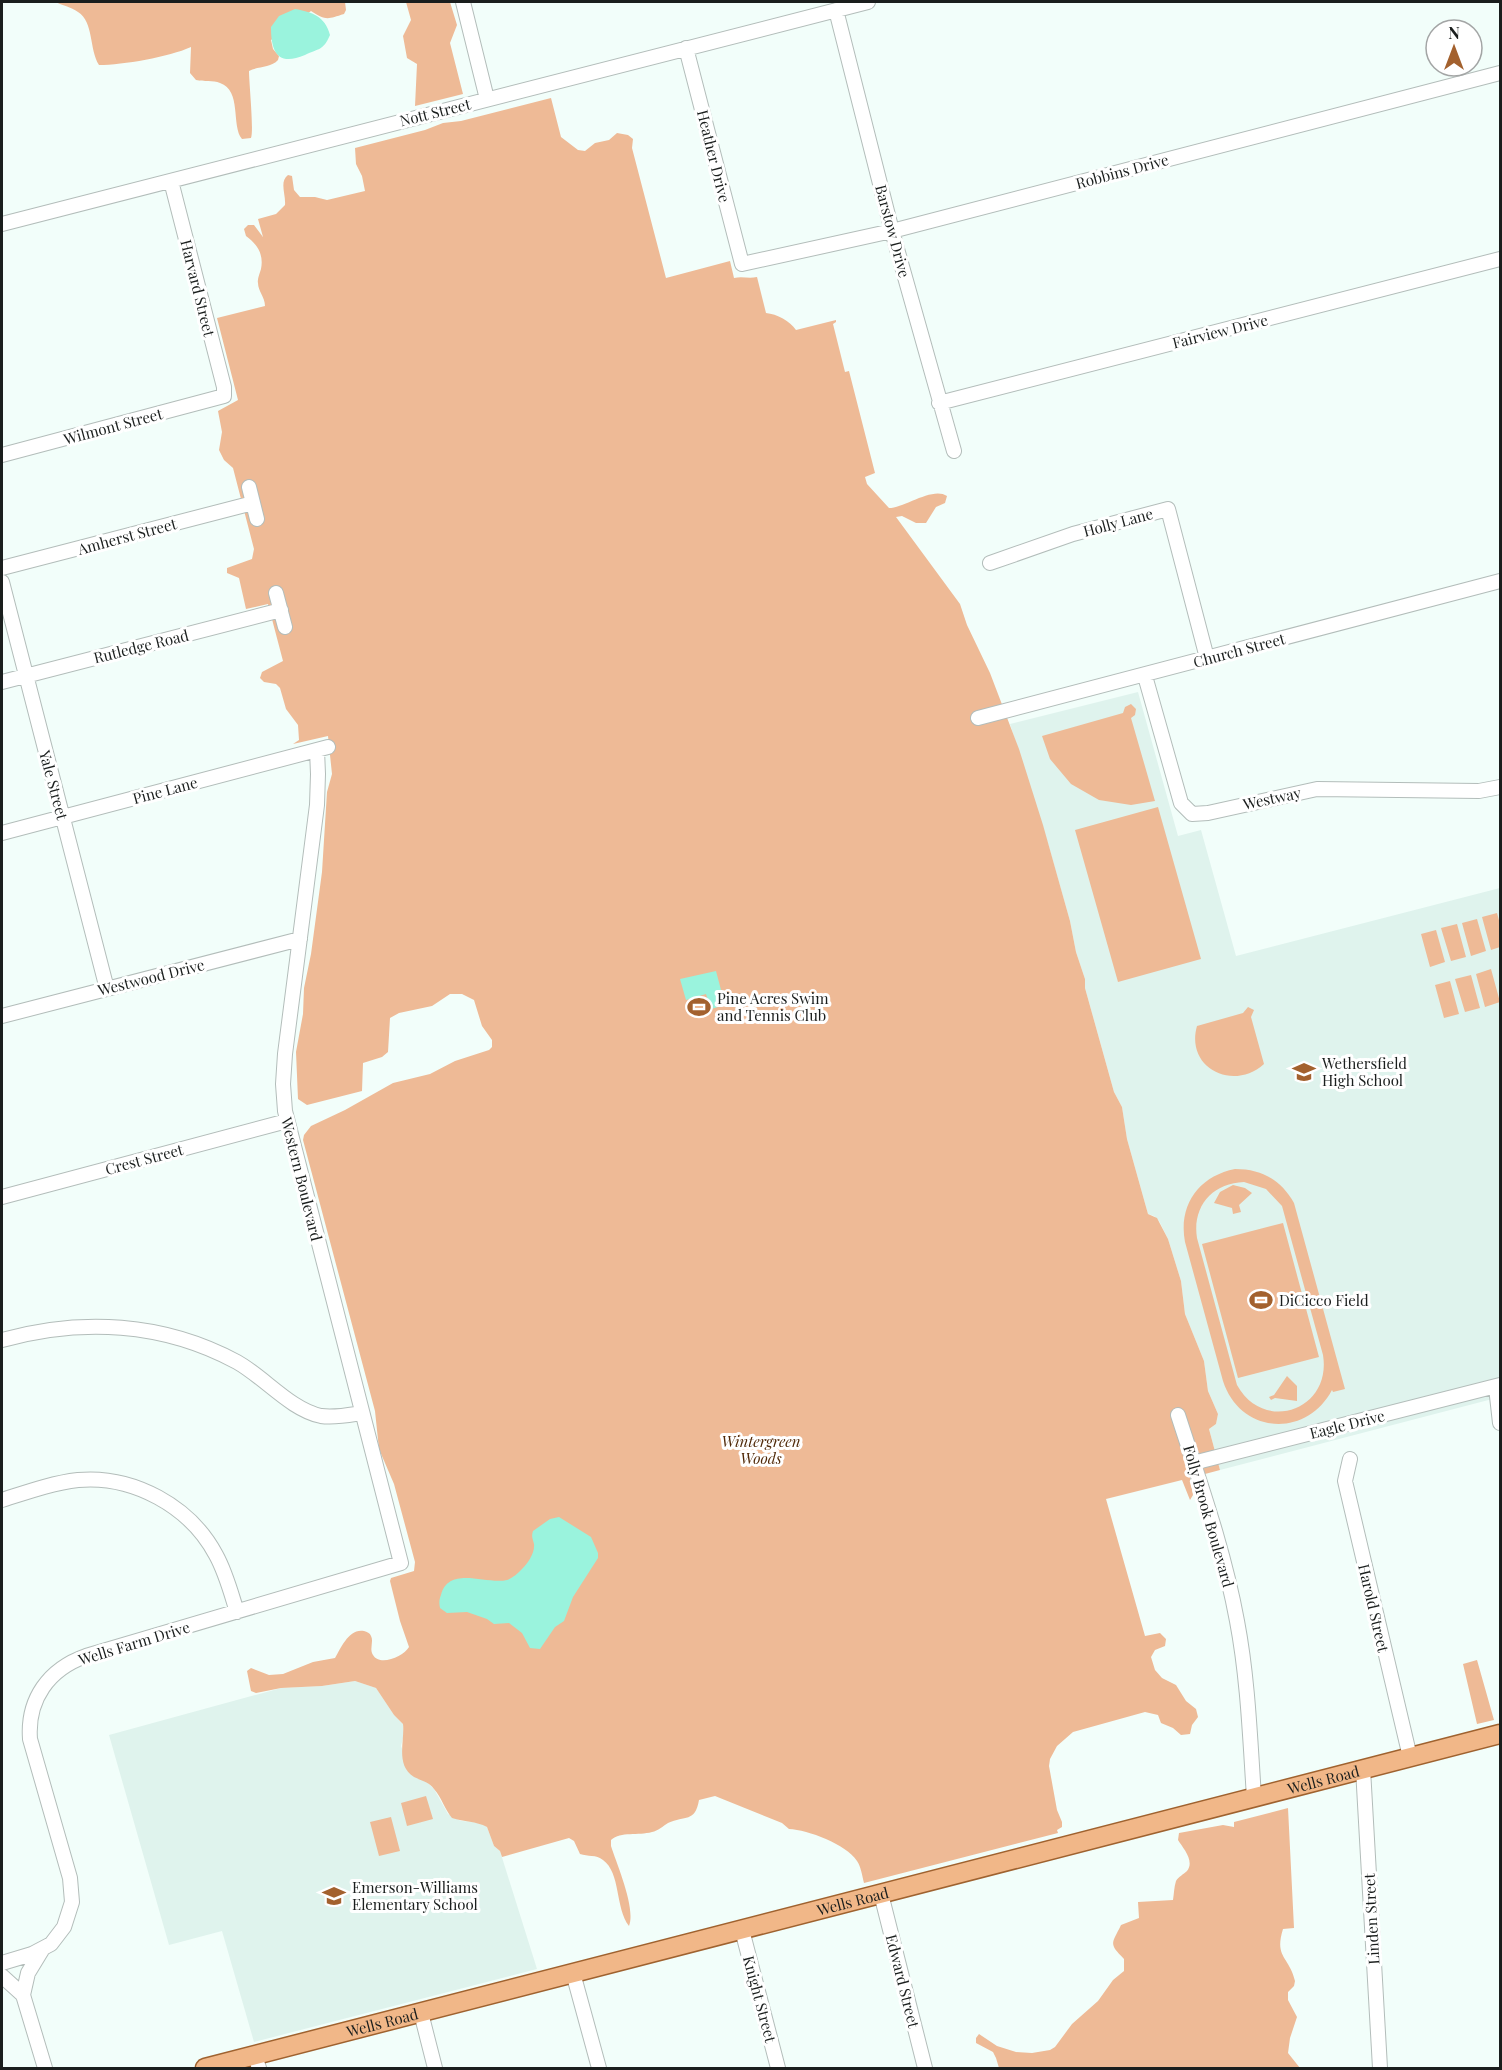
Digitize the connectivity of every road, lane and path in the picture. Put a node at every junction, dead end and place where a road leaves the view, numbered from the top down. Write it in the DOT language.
graph roads {
  1 [pos="462,2"];
  2 [pos="868,2"];
  3 [pos="836,10"];
  4 [pos="686,48"];
  5 [pos="1500,73"];
  6 [pos="487,99"];
  7 [pos="171,181"];
  8 [pos="2,221"];
  9 [pos="892,231"];
  10 [pos="1500,259"];
  11 [pos="742,264"];
  12 [pos="225,396"];
  13 [pos="939,403"];
  14 [pos="954,451"];
  15 [pos="2,455"];
  16 [pos="249,487"];
  17 [pos="253,503"];
  18 [pos="257,519"];
  19 [pos="990,563"];
  20 [pos="2,568"];
  21 [pos="1500,581"];
  22 [pos="2,582"];
  23 [pos="276,593"];
  24 [pos="281,610"];
  25 [pos="285,627"];
  26 [pos="1207,658"];
  27 [pos="26,676"];
  28 [pos="1145,676"];
  29 [pos="2,682"];
  30 [pos="978,718"];
  31 [pos="322,748"];
  32 [pos="1500,787"];
  33 [pos="62,817"];
  34 [pos="2,833"];
  35 [pos="300,939"];
  36 [pos="107,989"];
  37 [pos="2,1016"];
  38 [pos="287,1121"];
  39 [pos="2,1197"];
  40 [pos="2,1340"];
  41 [pos="1498,1386"];
  42 [pos="362,1413"];
  43 [pos="1178,1415"];
  44 [pos="1500,1423"];
  45 [pos="1350,1459"];
  46 [pos="1194,1463"];
  47 [pos="2,1500"];
  48 [pos="401,1564"];
  49 [pos="237,1612"];
  50 [pos="1500,1734"];
  51 [pos="1410,1757"];
  52 [pos="1363,1769"];
  53 [pos="1254,1797"];
  54 [pos="881,1894"];
  55 [pos="742,1930"];
  56 [pos="42,1950"];
  57 [pos="2,1962"];
  58 [pos="573,1973"];
  59 [pos="2,1976"];
  60 [pos="23,1995"];
  61 [pos="421,2013"];
  62 [pos="257,2062"];
  63 [pos="45,2068"];
  64 [pos="205,2068"];
  65 [pos="435,2068"];
  66 [pos="599,2068"];
  67 [pos="778,2068"];
  68 [pos="925,2068"];
  69 [pos="1380,2068"];
  1 -- 6 [label="street"];
  2 -- 3 [label="street, Nott Street"];
  3 -- 4 [label="street, Nott Street"];
  3 -- 9 [label="street, Barstow Drive"];
  4 -- 6 [label="street, Nott Street"];
  4 -- 11 [label="street, Heather Drive"];
  5 -- 9 [label="street, Robbins Drive"];
  6 -- 7 [label="street, Nott Street"];
  7 -- 8 [label="street, Nott Street"];
  7 -- 12 [label="street, Harvard Street"];
  9 -- 11 [label="street, Robbins Drive"];
  9 -- 13 [label="street, Barstow Drive"];
  10 -- 13 [label="street, Fairview Drive"];
  12 -- 15 [label="street, Wilmont Street"];
  13 -- 14 [label="street, Barstow Drive"];
  16 -- 17 [label="street"];
  17 -- 18 [label="street"];
  17 -- 20 [label="street, Amherst Street"];
  19 -- 26 [label="street, Holly Lane"];
  21 -- 26 [label="street, Church Street"];
  22 -- 27 [label="street, Yale Street"];
  23 -- 24 [label="street"];
  24 -- 25 [label="street"];
  24 -- 27 [label="street, Rutledge Road"];
  26 -- 28 [label="street, Church Street"];
  27 -- 29 [label="street, Rutledge Road"];
  27 -- 33 [label="street, Yale Street"];
  28 -- 30 [label="street, Church Street"];
  28 -- 32 [label="street, Westway"];
  31 -- 33 [label="street, Pine Lane"];
  31 -- 35 [label="street, Western Boulevard"];
  33 -- 34 [label="street, Pine Lane"];
  33 -- 36 [label="street, Yale Street"];
  35 -- 36 [label="street, Westwood Drive"];
  35 -- 38 [label="street, Western Boulevard"];
  36 -- 37 [label="street, Westwood Drive"];
  38 -- 39 [label="street, Crest Street"];
  38 -- 42 [label="street, Western Boulevard"];
  40 -- 42 [label="street"];
  41 -- 44 [label="street"];
  41 -- 46 [label="street, Eagle Drive"];
  42 -- 48 [label="street, Western Boulevard"];
  43 -- 46 [label="street, Folly Brook Boulevard"];
  45 -- 51 [label="street, Harold Street"];
  46 -- 53 [label="street, Folly Brook Boulevard"];
  47 -- 49 [label="street"];
  48 -- 49 [label="street, Wells Farm Drive"];
  49 -- 56 [label="street, Wells Farm Drive"];
  50 -- 51 [label="main road, Wells Road"];
  51 -- 52 [label="main road, Wells Road"];
  52 -- 53 [label="main road, Wells Road"];
  52 -- 69 [label="street, Linden Street"];
  53 -- 54 [label="main road, Wells Road"];
  54 -- 55 [label="main road, Wells Road"];
  54 -- 68 [label="street, Edward Street"];
  55 -- 58 [label="main road, Wells Road"];
  55 -- 67 [label="street, Knight Street"];
  56 -- 57 [label="street, Wells Farm Drive"];
  56 -- 60 [label="street, Wells Farm Drive"];
  58 -- 61 [label="main road, Wells Road"];
  58 -- 66 [label="street"];
  59 -- 60 [label="street"];
  60 -- 63 [label="street"];
  61 -- 62 [label="main road, Wells Road"];
  61 -- 65 [label="street"];
  62 -- 64 [label="main road, Wells Road"];
}
